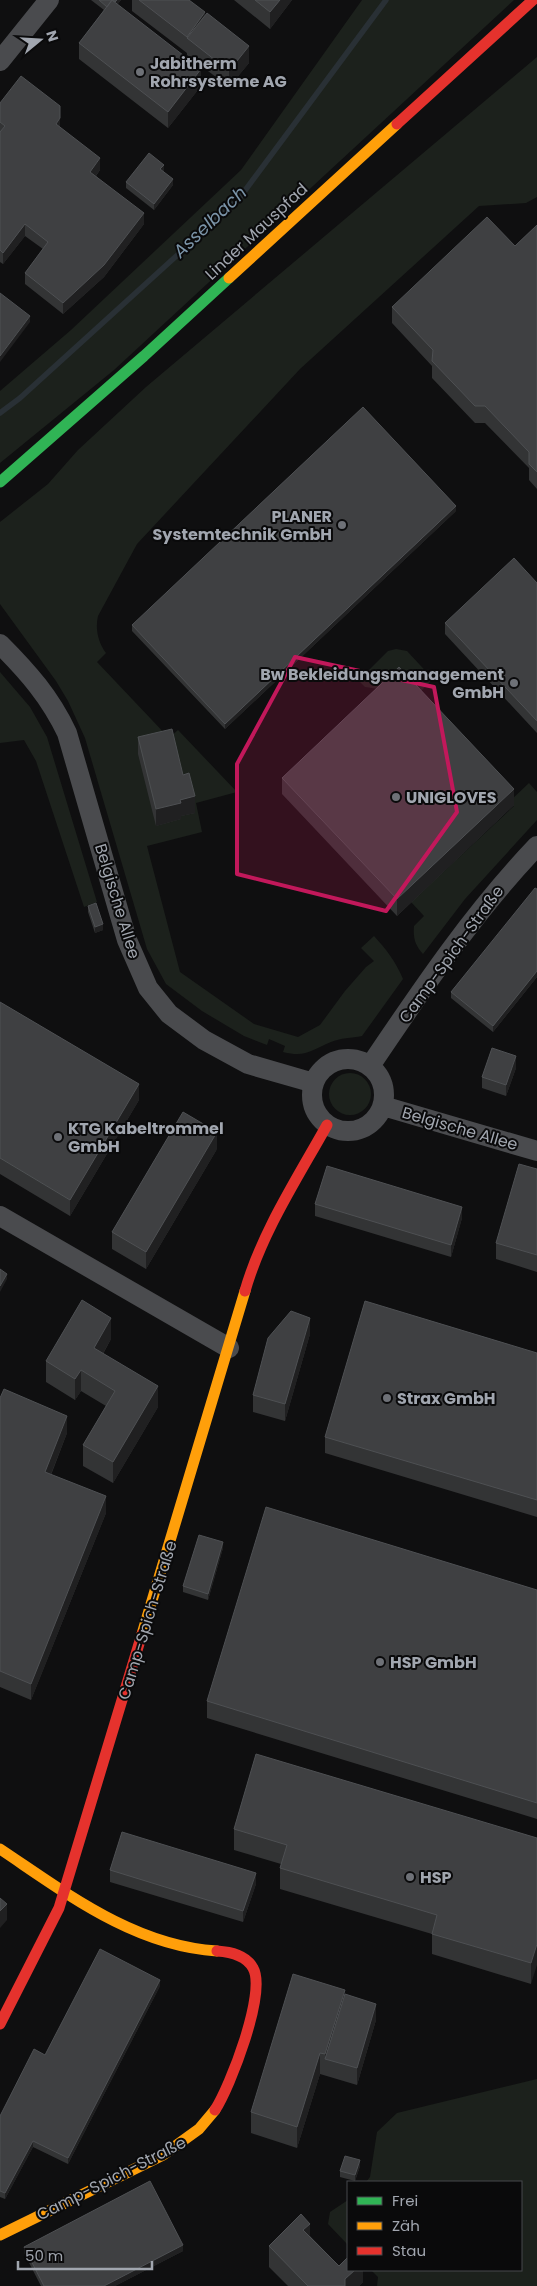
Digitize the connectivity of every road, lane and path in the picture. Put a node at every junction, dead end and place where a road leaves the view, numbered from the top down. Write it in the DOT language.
graph roads {
  1 [pos="49,0"];
  2 [pos="533,0"];
  3 [pos="0,61"];
  4 [pos="0,482"];
  5 [pos="0,644"];
  6 [pos="537,846"];
  7 [pos="370,1066"];
  8 [pos="314,1083"];
  9 [pos="383,1106"];
  10 [pos="327,1124"];
  11 [pos="537,1151"];
  12 [pos="0,1216"];
  13 [pos="229,1348"];
  14 [pos="0,1849"];
  15 [pos="64,1892"];
  16 [pos="0,2024"];
  17 [pos="0,2235"];
  1 -- 3 [label="street"];
  2 -- 4 [label="street, Linder Mauspfad"];
  5 -- 8 [label="street, Belgische Allee"];
  6 -- 7 [label="street, Camp-Spich-Straße"];
  7 -- 8 [label="street"];
  7 -- 9 [label="street, Belgische Allee"];
  8 -- 10 [label="street"];
  9 -- 10 [label="street, Belgische Allee"];
  9 -- 11 [label="street, Belgische Allee"];
  10 -- 13 [label="street, Camp-Spich-Straße"];
  12 -- 13 [label="street"];
  13 -- 15 [label="street, Camp-Spich-Straße"];
  14 -- 15 [label="street, Camp-Spich-Straße"];
  15 -- 16 [label="street, Camp-Spich-Straße"];
  15 -- 17 [label="street, Camp-Spich-Straße"];
}
